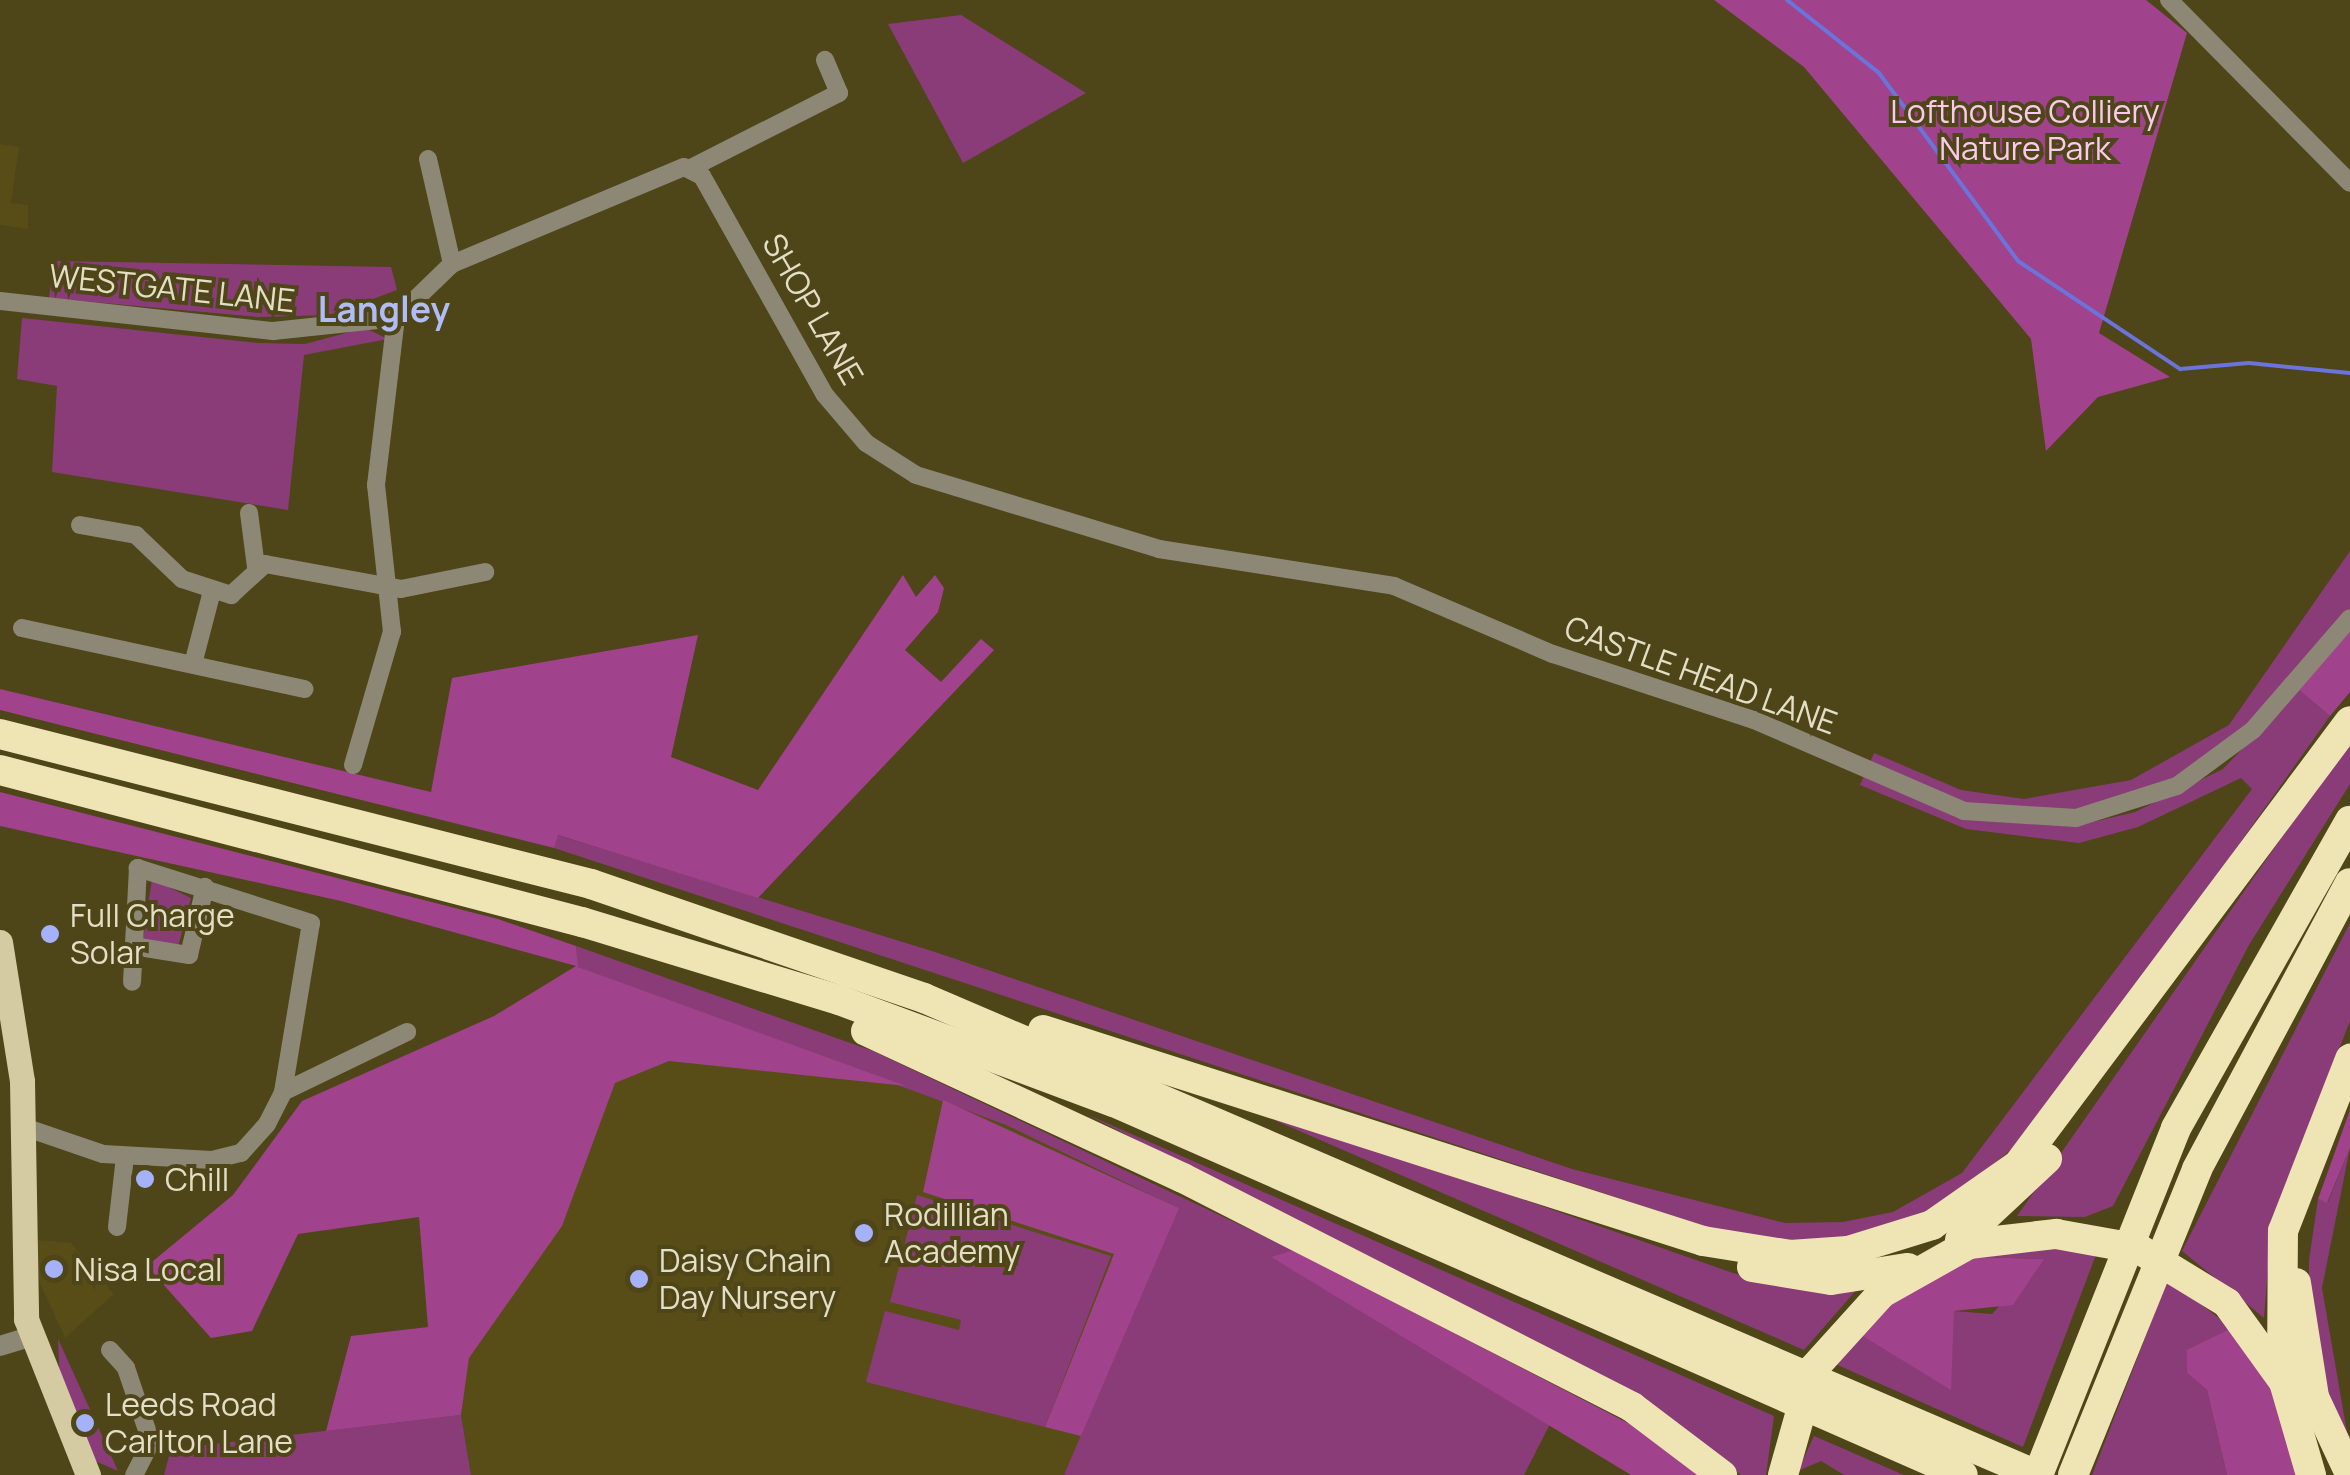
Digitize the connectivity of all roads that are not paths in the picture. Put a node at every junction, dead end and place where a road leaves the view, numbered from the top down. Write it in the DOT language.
graph roads {
  1 [pos="2170,0"];
  2 [pos="825,60"];
  3 [pos="428,159"];
  4 [pos="684,168"];
  5 [pos="2350,183"];
  6 [pos="452,264"];
  7 [pos="0,301"];
  8 [pos="396,318"];
  9 [pos="968,498"];
  10 [pos="249,513"];
  11 [pos="80,525"];
  12 [pos="256,567"];
  13 [pos="485,572"];
  14 [pos="392,588"];
  15 [pos="212,591"];
  16 [pos="2350,618"];
  17 [pos="22,628"];
  18 [pos="193,664"];
  19 [pos="305,690"];
  20 [pos="2350,721"];
  21 [pos="0,734"];
  22 [pos="352,765"];
  23 [pos="0,770"];
  24 [pos="2350,822"];
  25 [pos="2350,882"];
  26 [pos="206,887"];
  27 [pos="0,946"];
  28 [pos="133,946"];
  29 [pos="2175,954"];
  30 [pos="132,982"];
  31 [pos="784,986"];
  32 [pos="924,998"];
  33 [pos="407,1032"];
  34 [pos="2350,1059"];
  35 [pos="283,1092"];
  36 [pos="24,1127"];
  37 [pos="126,1157"];
  38 [pos="2306,1166"];
  39 [pos="1537,1190"];
  40 [pos="117,1227"];
  41 [pos="1926,1262"];
  42 [pos="30,1337"];
  43 [pos="0,1346"];
  44 [pos="110,1350"];
  45 [pos="2284,1382"];
  46 [pos="2305,1439"];
  47 [pos="1964,1464"];
  48 [pos="1783,1468"];
  49 [pos="2350,1474"];
  50 [pos="88,1475"];
  51 [pos="134,1475"];
  52 [pos="1722,1475"];
  53 [pos="2037,1475"];
  54 [pos="2073,1475"];
  55 [pos="2312,1475"];
  56 [pos="2326,1475"];
  1 -- 5 [label="street"];
  2 -- 4 [label="street"];
  3 -- 6 [label="street"];
  4 -- 6 [label="street"];
  4 -- 9 [label="street, SHOP LANE"];
  6 -- 8 [label="street"];
  7 -- 8 [label="street, WESTGATE LANE"];
  8 -- 14 [label="street"];
  9 -- 16 [label="street, CASTLE HEAD LANE"];
  10 -- 12 [label="street"];
  11 -- 15 [label="street"];
  12 -- 14 [label="street"];
  12 -- 15 [label="street"];
  13 -- 14 [label="street"];
  14 -- 22 [label="street"];
  15 -- 18 [label="street"];
  17 -- 18 [label="street"];
  18 -- 19 [label="street"];
  20 -- 29 [label="highway"];
  21 -- 32 [label="highway"];
  23 -- 31 [label="highway"];
  24 -- 53 [label="highway"];
  25 -- 54 [label="highway"];
  26 -- 28 [label="street"];
  26 -- 28 [label="street"];
  26 -- 35 [label="street"];
  27 -- 36 [label="main road"];
  28 -- 30 [label="street"];
  29 -- 39 [label="highway"];
  29 -- 41 [label="highway"];
  31 -- 47 [label="highway"];
  31 -- 52 [label="highway"];
  32 -- 39 [label="highway"];
  32 -- 47 [label="highway"];
  33 -- 35 [label="street"];
  34 -- 38 [label="highway"];
  35 -- 37 [label="street"];
  36 -- 37 [label="street"];
  36 -- 42 [label="main road"];
  37 -- 40 [label="street"];
  38 -- 45 [label="highway"];
  38 -- 49 [label="highway"];
  39 -- 41 [label="highway"];
  41 -- 45 [label="highway"];
  41 -- 48 [label="highway"];
  42 -- 43 [label="street"];
  42 -- 50 [label="main road"];
  44 -- 51 [label="street"];
  45 -- 46 [label="highway"];
  46 -- 55 [label="highway"];
  46 -- 56 [label="highway"];
  47 -- 53 [label="highway"];
}
